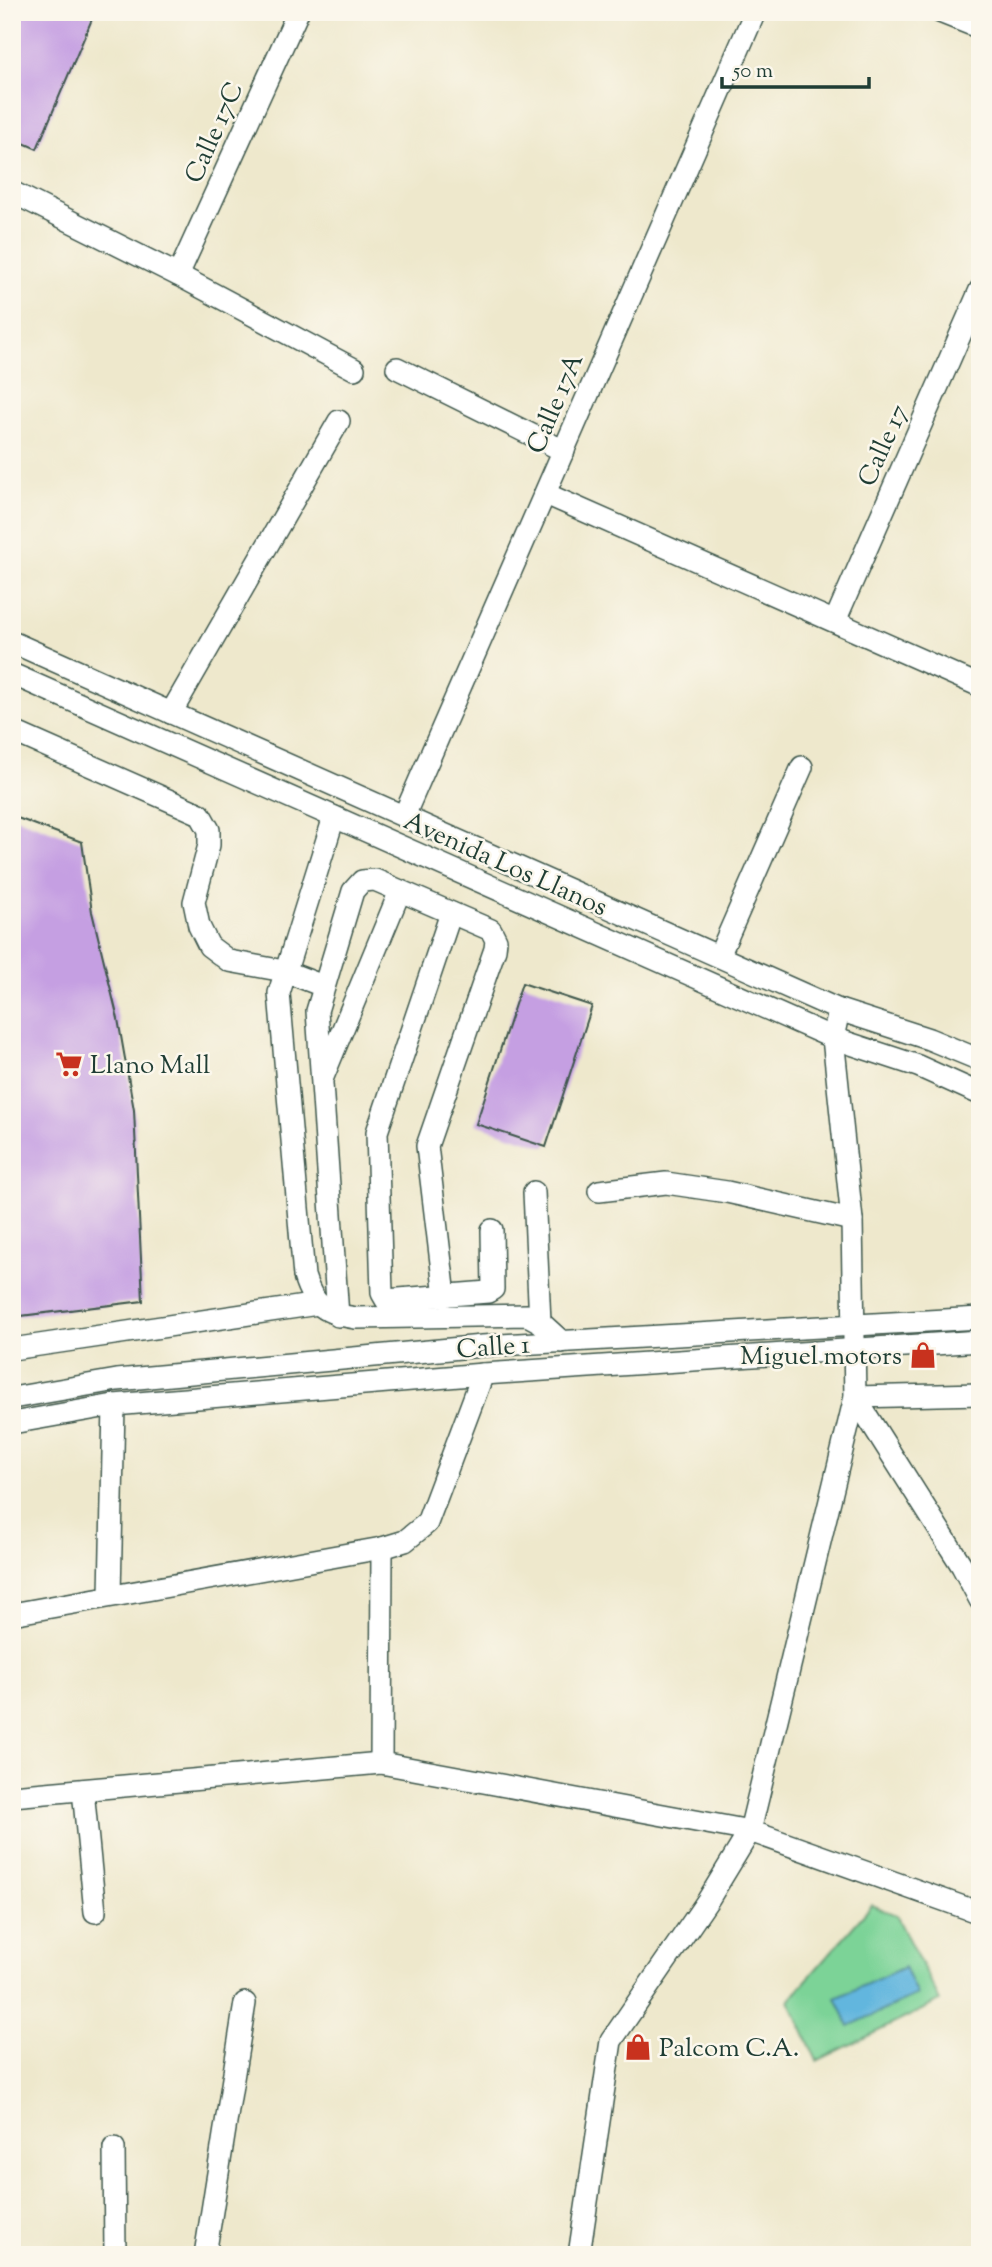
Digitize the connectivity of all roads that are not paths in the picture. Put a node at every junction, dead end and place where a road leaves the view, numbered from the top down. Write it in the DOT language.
graph roads {
  1 [pos="298,12"];
  2 [pos="755,12"];
  3 [pos="940,12"];
  4 [pos="980,28"];
  5 [pos="12,192"];
  6 [pos="178,275"];
  7 [pos="980,290"];
  8 [pos="397,368"];
  9 [pos="354,369"];
  10 [pos="340,421"];
  11 [pos="564,451"];
  12 [pos="546,494"];
  13 [pos="835,621"];
  14 [pos="12,642"];
  15 [pos="12,674"];
  16 [pos="980,686"];
  17 [pos="171,713"];
  18 [pos="12,731"];
  19 [pos="802,767"];
  20 [pos="404,816"];
  21 [pos="334,817"];
  22 [pos="400,891"];
  23 [pos="451,913"];
  24 [pos="719,956"];
  25 [pos="284,971"];
  26 [pos="323,986"];
  27 [pos="839,1010"];
  28 [pos="833,1038"];
  29 [pos="980,1060"];
  30 [pos="320,1082"];
  31 [pos="980,1094"];
  32 [pos="599,1191"];
  33 [pos="534,1192"];
  34 [pos="852,1220"];
  35 [pos="492,1230"];
  36 [pos="445,1296"];
  37 [pos="318,1304"];
  38 [pos="338,1316"];
  39 [pos="980,1318"];
  40 [pos="540,1321"];
  41 [pos="854,1326"];
  42 [pos="980,1340"];
  43 [pos="562,1342"];
  44 [pos="854,1348"];
  45 [pos="12,1349"];
  46 [pos="483,1374"];
  47 [pos="980,1394"];
  48 [pos="855,1397"];
  49 [pos="12,1398"];
  50 [pos="114,1405"];
  51 [pos="12,1423"];
  52 [pos="382,1548"];
  53 [pos="110,1595"];
  54 [pos="980,1600"];
  55 [pos="12,1614"];
  56 [pos="381,1763"];
  57 [pos="83,1790"];
  58 [pos="12,1796"];
  59 [pos="750,1831"];
  60 [pos="95,1912"];
  61 [pos="980,1913"];
  62 [pos="245,2003"];
  63 [pos="114,2148"];
  64 [pos="115,2255"];
  65 [pos="205,2255"];
  66 [pos="579,2255"];
  1 -- 6 [label="street, Calle 17C"];
  2 -- 11 [label="street, Calle 17A"];
  3 -- 4 [label="street"];
  5 -- 6 [label="street"];
  6 -- 9 [label="street"];
  7 -- 13 [label="street, Calle 17"];
  8 -- 11 [label="street"];
  10 -- 17 [label="street"];
  11 -- 12 [label="street, Calle 17A"];
  12 -- 13 [label="street"];
  12 -- 20 [label="street, Calle 17A"];
  13 -- 16 [label="street"];
  14 -- 17 [label="street, Avenida Los Llanos"];
  15 -- 21 [label="street, Avenida Los Llanos"];
  17 -- 20 [label="street, Avenida Los Llanos"];
  18 -- 25 [label="street"];
  19 -- 24 [label="street"];
  20 -- 24 [label="street, Avenida Los Llanos"];
  21 -- 25 [label="street"];
  21 -- 28 [label="street, Avenida Los Llanos"];
  22 -- 23 [label="street"];
  22 -- 26 [label="street"];
  22 -- 30 [label="street"];
  23 -- 36 [label="street"];
  23 -- 36 [label="street"];
  24 -- 27 [label="street, Avenida Los Llanos"];
  25 -- 26 [label="street"];
  25 -- 37 [label="street"];
  26 -- 30 [label="street"];
  27 -- 28 [label="street"];
  27 -- 29 [label="street, Avenida Los Llanos"];
  28 -- 31 [label="street, Avenida Los Llanos"];
  28 -- 34 [label="street"];
  30 -- 38 [label="street"];
  32 -- 34 [label="street"];
  33 -- 40 [label="street"];
  34 -- 41 [label="street"];
  35 -- 36 [label="street"];
  37 -- 38 [label="street"];
  37 -- 45 [label="street"];
  38 -- 40 [label="street"];
  39 -- 41 [label="street, Calle 1"];
  40 -- 43 [label="street"];
  41 -- 43 [label="street, Calle 1"];
  41 -- 44 [label="street"];
  42 -- 44 [label="street, Calle 1"];
  43 -- 49 [label="street, Calle 1"];
  44 -- 46 [label="street, Calle 1"];
  44 -- 48 [label="street"];
  46 -- 50 [label="street, Calle 1"];
  46 -- 52 [label="street"];
  47 -- 48 [label="street"];
  48 -- 54 [label="street"];
  48 -- 59 [label="street"];
  50 -- 51 [label="street, Calle 1"];
  50 -- 53 [label="street"];
  52 -- 53 [label="street"];
  52 -- 56 [label="street"];
  53 -- 55 [label="street"];
  56 -- 57 [label="street"];
  56 -- 59 [label="street"];
  57 -- 58 [label="street"];
  57 -- 60 [label="street"];
  59 -- 61 [label="street"];
  59 -- 66 [label="street"];
  62 -- 65 [label="street"];
  63 -- 64 [label="street"];
}
